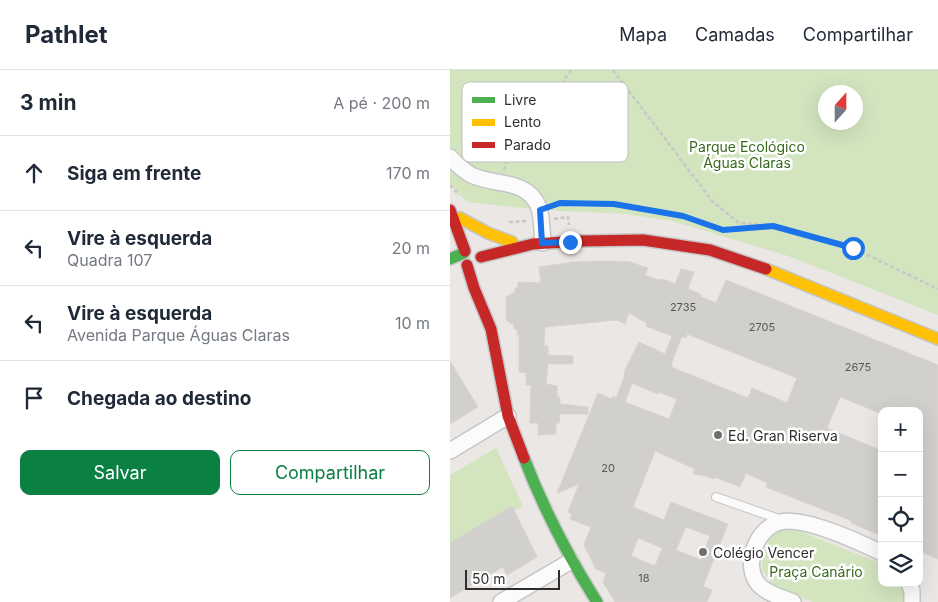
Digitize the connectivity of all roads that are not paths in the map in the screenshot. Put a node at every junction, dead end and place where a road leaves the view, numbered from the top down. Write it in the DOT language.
graph roads {
  1 [pos="450,157"];
  2 [pos="450,210"];
  3 [pos="460,218"];
  4 [pos="512,242"];
  5 [pos="538,243"];
  6 [pos="471,257"];
  7 [pos="450,259"];
  8 [pos="450,267"];
  9 [pos="938,339"];
  10 [pos="508,416"];
  11 [pos="450,451"];
  12 [pos="716,496"];
  13 [pos="786,522"];
  14 [pos="878,551"];
  15 [pos="571,561"];
  16 [pos="910,587"];
  17 [pos="501,602"];
  18 [pos="597,602"];
  19 [pos="793,602"];
  20 [pos="912,602"];
  1 -- 5 [label="street"];
  2 -- 3 [label="street"];
  2 -- 6 [label="street"];
  3 -- 4 [label="street"];
  3 -- 6 [label="street"];
  4 -- 5 [label="street"];
  4 -- 6 [label="street"];
  5 -- 6 [label="street"];
  5 -- 9 [label="street"];
  6 -- 7 [label="street"];
  6 -- 8 [label="street"];
  6 -- 10 [label="street"];
  10 -- 11 [label="street"];
  10 -- 15 [label="street"];
  12 -- 13 [label="lane"];
  13 -- 14 [label="street"];
  13 -- 19 [label="street"];
  15 -- 17 [label="street"];
  15 -- 18 [label="street"];
  16 -- 20 [label="street"];
}
